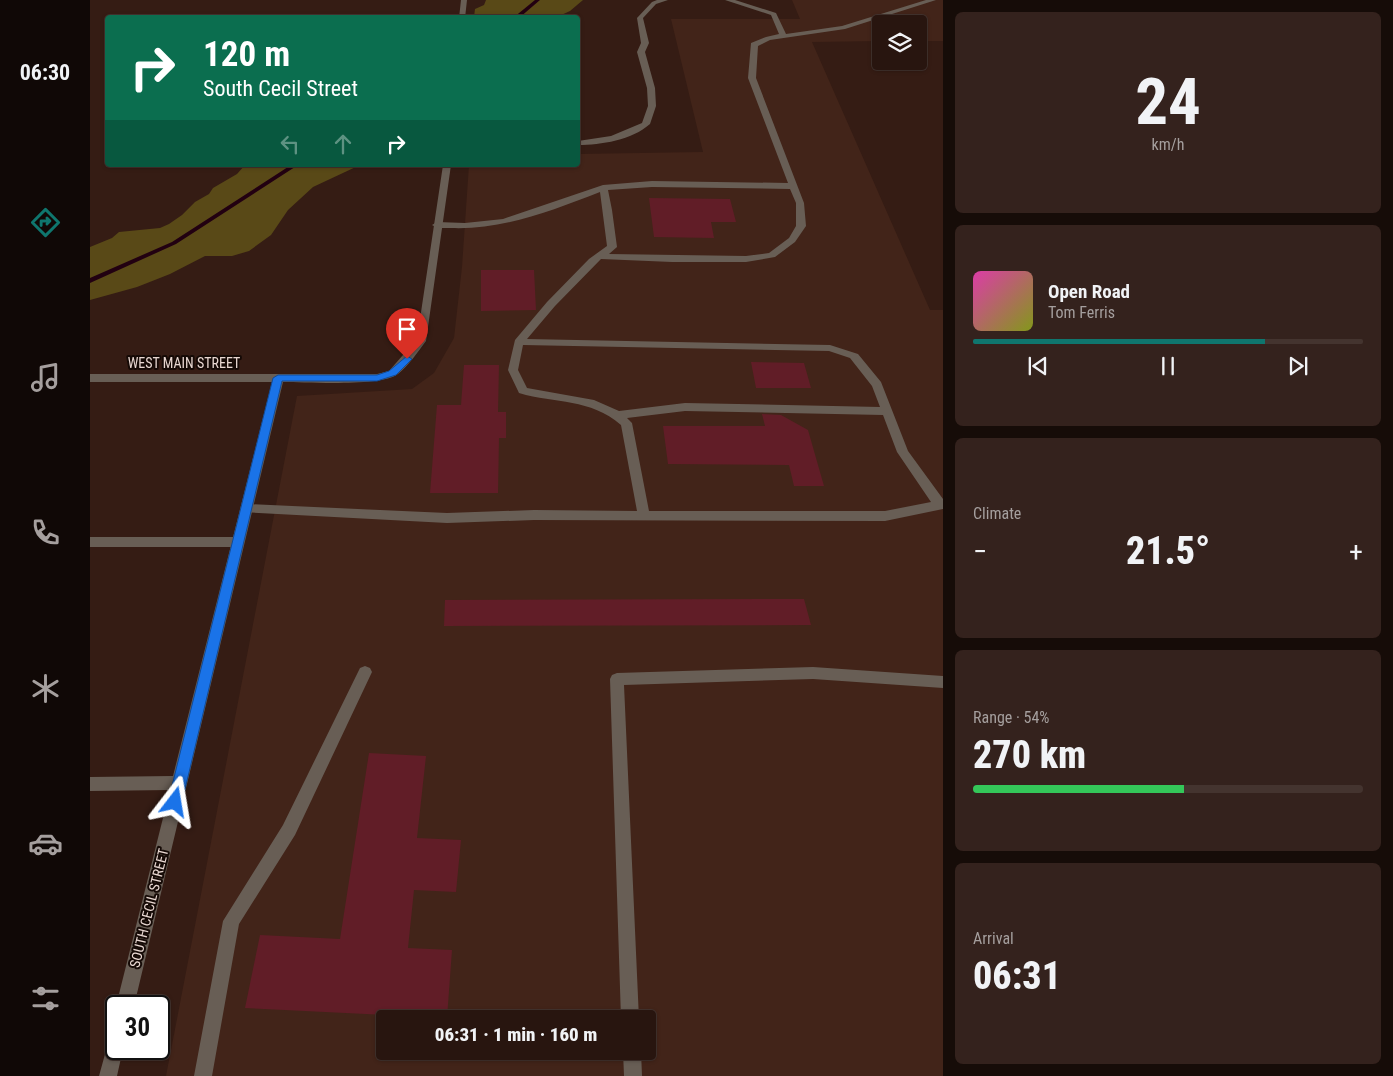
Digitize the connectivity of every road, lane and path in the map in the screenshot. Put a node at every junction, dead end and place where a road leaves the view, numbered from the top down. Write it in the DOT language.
graph roads {
  1 [pos="464,0"];
  2 [pos="665,0"];
  3 [pos="728,0"];
  4 [pos="933,0"];
  5 [pos="462,15"];
  6 [pos="783,36"];
  7 [pos="580,143"];
  8 [pos="447,167"];
  9 [pos="793,186"];
  10 [pos="603,188"];
  11 [pos="437,225"];
  12 [pos="600,256"];
  13 [pos="519,342"];
  14 [pos="90,378"];
  15 [pos="278,378"];
  16 [pos="887,411"];
  17 [pos="616,415"];
  18 [pos="941,505"];
  19 [pos="246,509"];
  20 [pos="644,515"];
  21 [pos="90,542"];
  22 [pos="238,542"];
  23 [pos="365,672"];
  24 [pos="943,682"];
  25 [pos="90,784"];
  26 [pos="179,784"];
  27 [pos="128,995"];
  28 [pos="630,1010"];
  29 [pos="112,1060"];
  30 [pos="632,1060"];
  31 [pos="108,1076"];
  32 [pos="203,1076"];
  33 [pos="633,1076"];
  1 -- 5 [label="street"];
  2 -- 7 [label="street"];
  3 -- 6 [label="street"];
  4 -- 6 [label="street"];
  6 -- 9 [label="street"];
  8 -- 11 [label="street"];
  9 -- 10 [label="street"];
  9 -- 12 [label="street"];
  10 -- 11 [label="street"];
  10 -- 12 [label="street"];
  11 -- 15 [label="street"];
  12 -- 13 [label="street"];
  13 -- 16 [label="street"];
  13 -- 17 [label="street"];
  14 -- 15 [label="street, WEST MAIN STREET"];
  15 -- 19 [label="street, SOUTH CECIL STREET"];
  16 -- 17 [label="street"];
  16 -- 18 [label="street"];
  17 -- 20 [label="street"];
  18 -- 20 [label="street"];
  19 -- 20 [label="street"];
  19 -- 22 [label="street, SOUTH CECIL STREET"];
  21 -- 22 [label="street"];
  22 -- 26 [label="street, SOUTH CECIL STREET"];
  23 -- 32 [label="street"];
  24 -- 28 [label="street"];
  25 -- 26 [label="street"];
  26 -- 27 [label="street, SOUTH CECIL STREET"];
  29 -- 31 [label="street"];
  30 -- 33 [label="street"];
}
